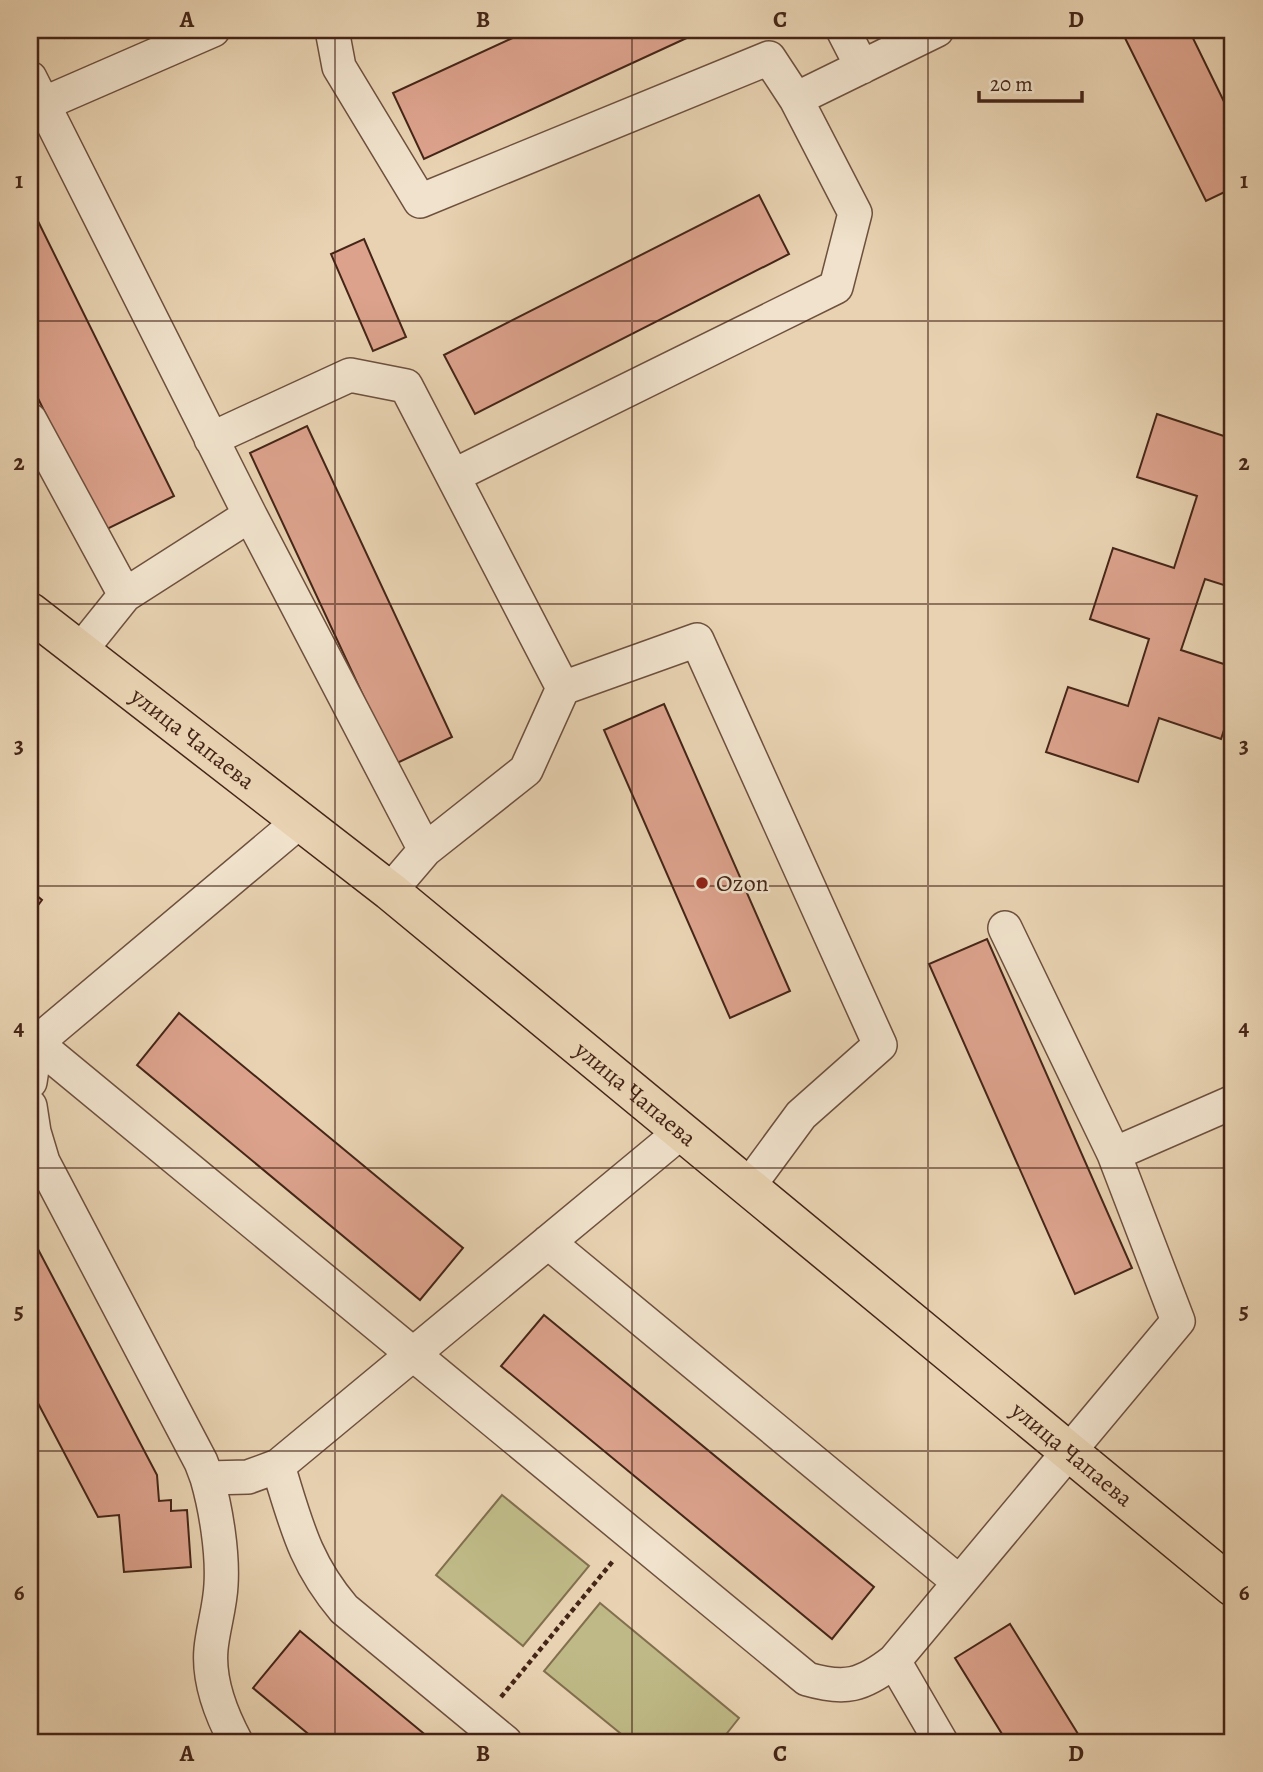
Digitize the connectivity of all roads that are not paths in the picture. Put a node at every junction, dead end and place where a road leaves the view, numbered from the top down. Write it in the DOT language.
graph roads {
  1 [pos="213,30"];
  2 [pos="332,30"];
  3 [pos="843,30"];
  4 [pos="937,30"];
  5 [pos="862,66"];
  6 [pos="36,91"];
  7 [pos="796,99"];
  8 [pos="30,420"];
  9 [pos="211,439"];
  10 [pos="453,476"];
  11 [pos="250,516"];
  12 [pos="125,595"];
  13 [pos="30,612"];
  14 [pos="80,651"];
  15 [pos="563,688"];
  16 [pos="300,821"];
  17 [pos="425,850"];
  18 [pos="390,891"];
  19 [pos="1005,928"];
  20 [pos="33,1041"];
  21 [pos="30,1082"];
  22 [pos="1233,1102"];
  23 [pos="30,1106"];
  24 [pos="681,1132"];
  25 [pos="1114,1154"];
  26 [pos="748,1187"];
  27 [pos="548,1242"];
  28 [pos="413,1353"];
  29 [pos="1069,1451"];
  30 [pos="278,1466"];
  31 [pos="207,1478"];
  32 [pos="959,1582"];
  33 [pos="1233,1587"];
  34 [pos="894,1661"];
  35 [pos="493,1732"];
  36 [pos="236,1742"];
  37 [pos="941,1742"];
  1 -- 6 [label="lane"];
  2 -- 7 [label="lane"];
  3 -- 5 [label="lane"];
  4 -- 5 [label="lane"];
  5 -- 7 [label="lane"];
  6 -- 9 [label="lane"];
  7 -- 10 [label="lane"];
  8 -- 12 [label="lane"];
  9 -- 10 [label="lane"];
  9 -- 11 [label="lane"];
  10 -- 15 [label="lane"];
  11 -- 12 [label="lane"];
  11 -- 17 [label="lane"];
  12 -- 14 [label="lane"];
  13 -- 14 [label="main road, улица Чапаева"];
  14 -- 16 [label="main road, улица Чапаева"];
  15 -- 17 [label="lane"];
  15 -- 26 [label="lane"];
  16 -- 18 [label="main road, улица Чапаева"];
  16 -- 20 [label="lane"];
  17 -- 18 [label="lane"];
  18 -- 24 [label="main road, улица Чапаева"];
  19 -- 25 [label="lane"];
  20 -- 21 [label="lane"];
  20 -- 28 [label="lane"];
  22 -- 25 [label="lane"];
  23 -- 31 [label="lane"];
  24 -- 26 [label="main road, улица Чапаева"];
  24 -- 27 [label="lane"];
  25 -- 29 [label="lane"];
  26 -- 29 [label="main road, улица Чапаева"];
  27 -- 28 [label="lane"];
  27 -- 32 [label="lane"];
  28 -- 30 [label="lane"];
  28 -- 34 [label="lane"];
  29 -- 32 [label="lane"];
  29 -- 33 [label="main road, улица Чапаева"];
  30 -- 31 [label="lane"];
  30 -- 35 [label="lane"];
  31 -- 36 [label="lane"];
  32 -- 34 [label="lane"];
  34 -- 37 [label="lane"];
}
